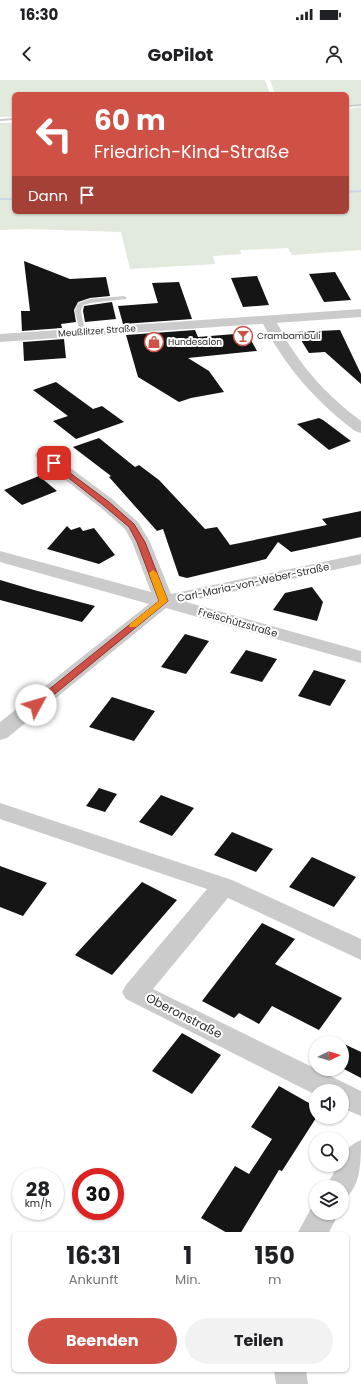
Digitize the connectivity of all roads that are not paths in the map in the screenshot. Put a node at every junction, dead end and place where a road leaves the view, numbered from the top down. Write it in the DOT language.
graph roads {
  1 [pos="361,105"];
  2 [pos="349,106"];
  3 [pos="12,119"];
  4 [pos="0,120"];
  5 [pos="124,298"];
  6 [pos="361,313"];
  7 [pos="268,320"];
  8 [pos="82,332"];
  9 [pos="0,338"];
  10 [pos="361,428"];
  11 [pos="44,455"];
  12 [pos="0,556"];
  13 [pos="361,559"];
  14 [pos="164,601"];
  15 [pos="361,656"];
  16 [pos="4,725"];
  17 [pos="0,811"];
  18 [pos="224,886"];
  19 [pos="361,950"];
  20 [pos="321,1084"];
  21 [pos="349,1098"];
  22 [pos="361,1104"];
  23 [pos="361,1153"];
  24 [pos="344,1180"];
  25 [pos="290,1372"];
  26 [pos="292,1384"];
  1 -- 2 [label="lane"];
  3 -- 4 [label="lane"];
  5 -- 8 [label="lane"];
  6 -- 7 [label="street, Meußlitzer Straße"];
  7 -- 8 [label="street, Meußlitzer Straße"];
  7 -- 10 [label="street"];
  8 -- 9 [label="street, Meußlitzer Straße"];
  11 -- 14 [label="street"];
  12 -- 14 [label="street, Freischützstraße"];
  13 -- 14 [label="street, Carl-Maria-von-Weber-Straße"];
  14 -- 15 [label="street, Freischützstraße"];
  14 -- 16 [label="street, Carl-Maria-von-Weber-Straße"];
  17 -- 18 [label="street"];
  18 -- 19 [label="street"];
  18 -- 20 [label="street, Oberonstraße"];
  21 -- 22 [label="street"];
  23 -- 24 [label="street"];
  25 -- 26 [label="street"];
}
